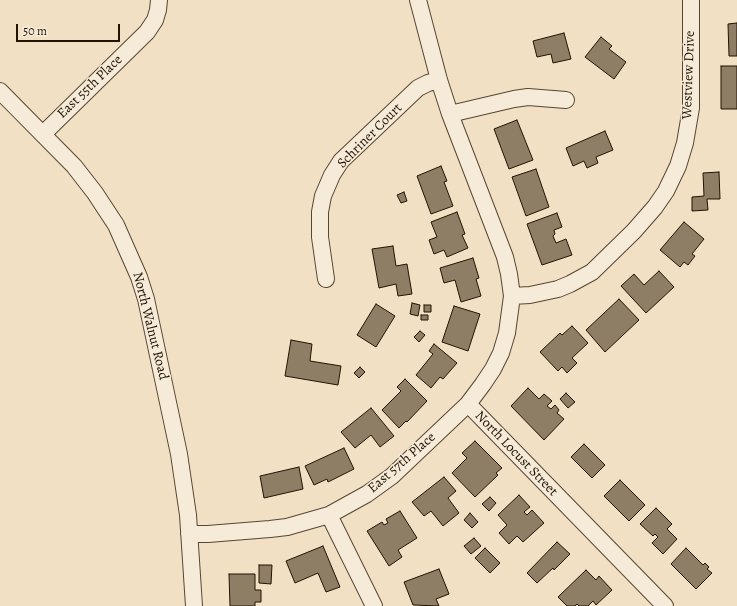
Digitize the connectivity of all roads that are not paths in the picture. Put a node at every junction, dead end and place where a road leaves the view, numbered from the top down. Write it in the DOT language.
graph roads {
  1 [pos="159,0"];
  2 [pos="418,0"];
  3 [pos="691,0"];
  4 [pos="438,80"];
  5 [pos="0,90"];
  6 [pos="566,100"];
  7 [pos="450,114"];
  8 [pos="43,134"];
  9 [pos="326,279"];
  10 [pos="512,296"];
  11 [pos="468,404"];
  12 [pos="329,515"];
  13 [pos="189,534"];
  14 [pos="194,606"];
  15 [pos="374,606"];
  16 [pos="665,606"];
  1 -- 8 [label="street, East 55th Place"];
  2 -- 4 [label="street"];
  3 -- 10 [label="street, Westview Drive"];
  4 -- 7 [label="street, North Locust Street"];
  4 -- 9 [label="street, Schriner Court"];
  5 -- 8 [label="street, North Walnut Road"];
  6 -- 7 [label="street"];
  7 -- 10 [label="street, North Locust Street"];
  8 -- 13 [label="street, North Walnut Road"];
  10 -- 11 [label="street, North Locust Street"];
  11 -- 12 [label="street, East 57th Place"];
  11 -- 16 [label="street, North Locust Street"];
  12 -- 13 [label="street, East 57th Place"];
  12 -- 15 [label="street"];
  13 -- 14 [label="street, North Walnut Road"];
}
